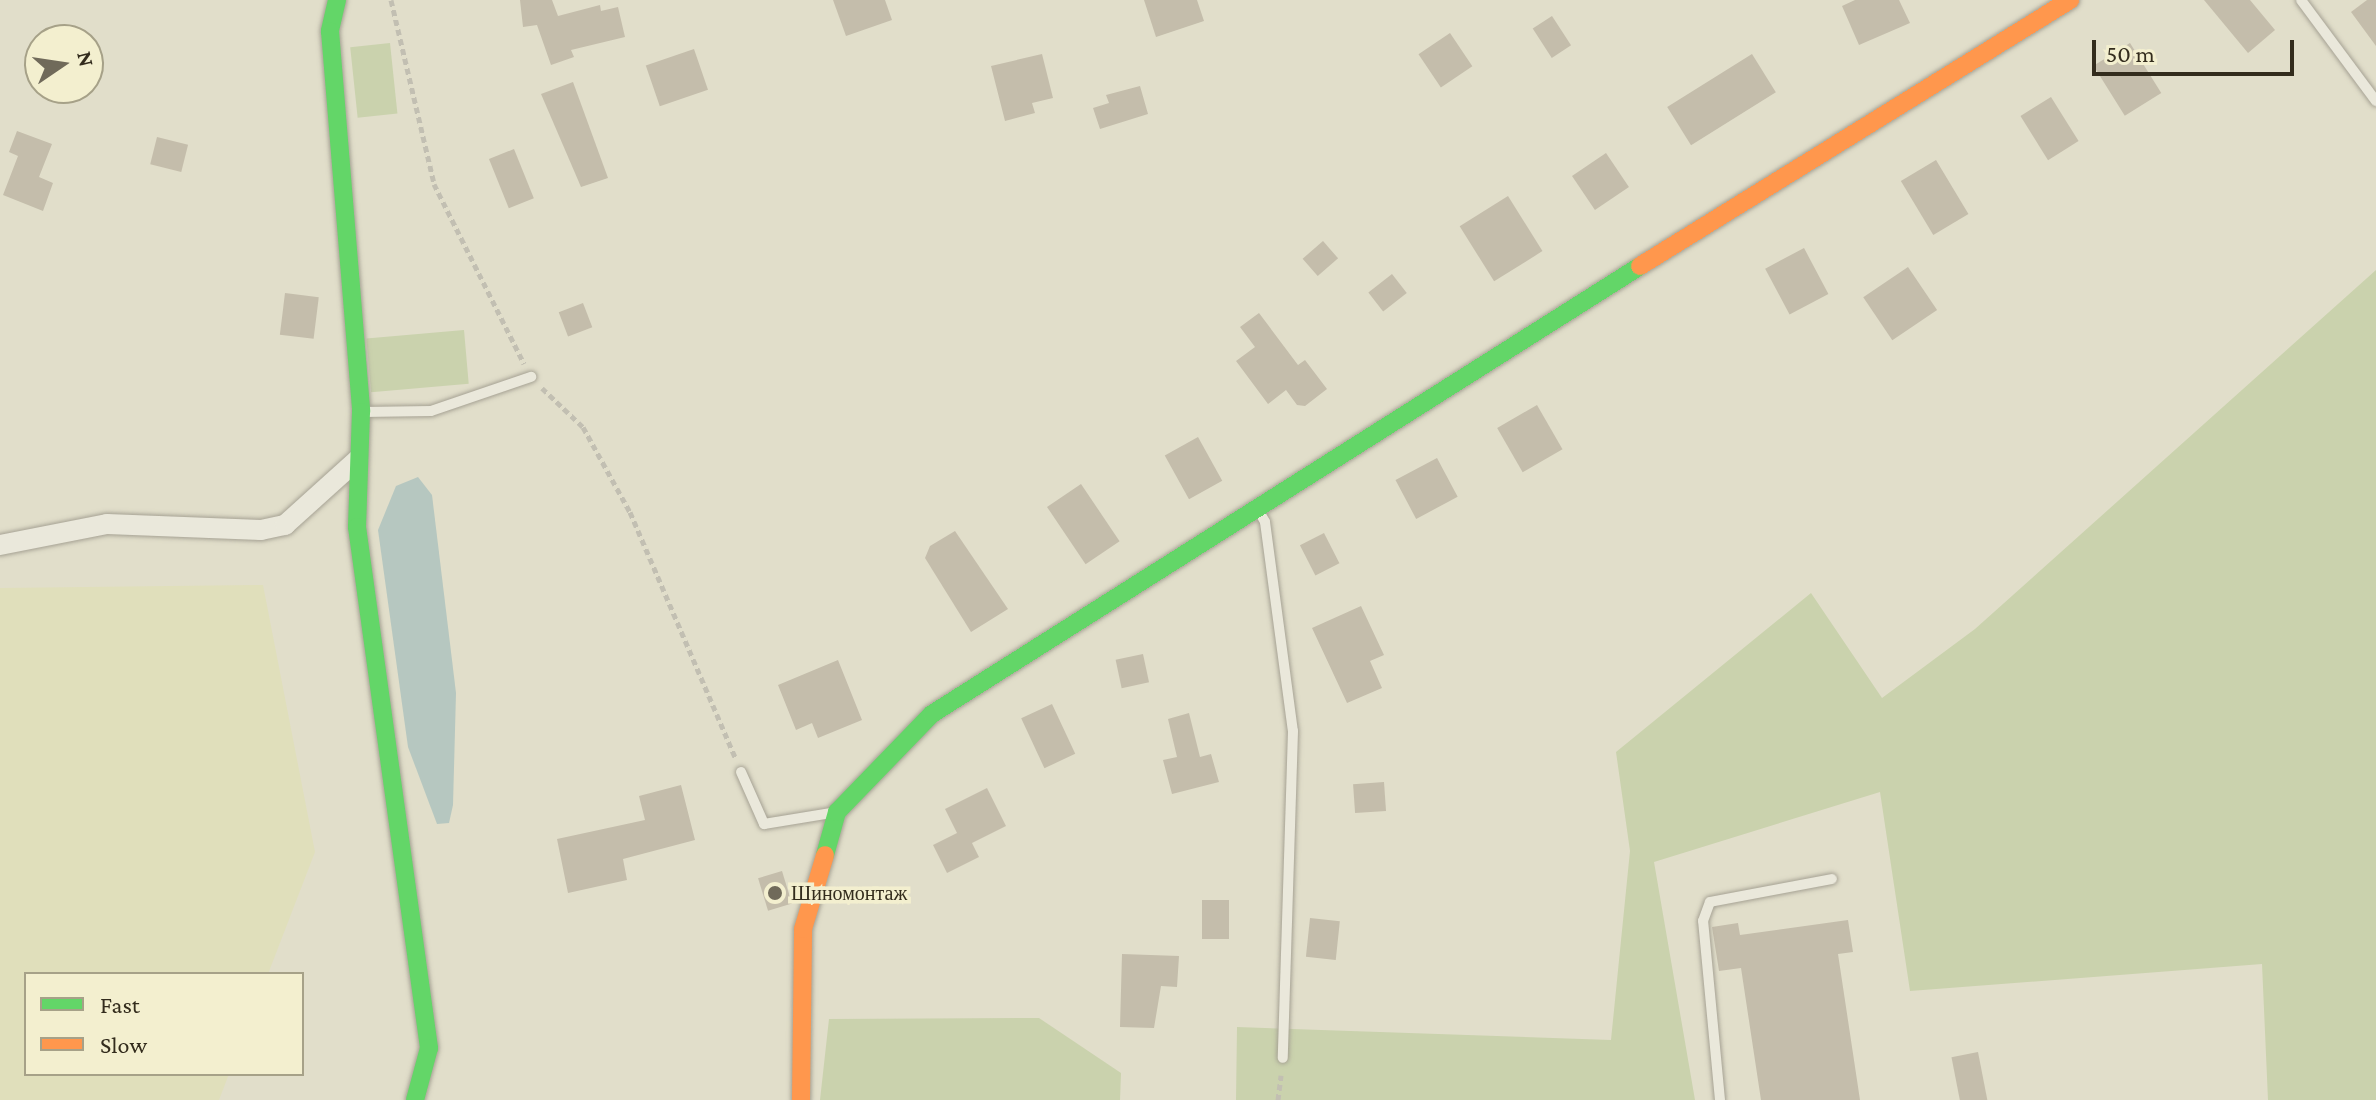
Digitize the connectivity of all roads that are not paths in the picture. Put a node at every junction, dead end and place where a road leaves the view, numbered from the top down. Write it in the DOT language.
graph roads {
  1 [pos="337,0"];
  2 [pos="2070,0"];
  3 [pos="2301,0"];
  4 [pos="2376,101"];
  5 [pos="531,377"];
  6 [pos="361,412"];
  7 [pos="358,459"];
  8 [pos="1256,506"];
  9 [pos="0,545"];
  10 [pos="741,772"];
  11 [pos="837,812"];
  12 [pos="1832,879"];
  13 [pos="1283,1058"];
  14 [pos="415,1100"];
  15 [pos="801,1100"];
  16 [pos="1720,1100"];
  1 -- 6 [label="street"];
  2 -- 8 [label="street"];
  3 -- 4 [label="lane"];
  5 -- 6 [label="lane"];
  6 -- 7 [label="street"];
  7 -- 9 [label="street"];
  7 -- 14 [label="street"];
  8 -- 11 [label="street"];
  8 -- 13 [label="lane"];
  10 -- 11 [label="lane"];
  11 -- 15 [label="street"];
  12 -- 16 [label="lane"];
}
